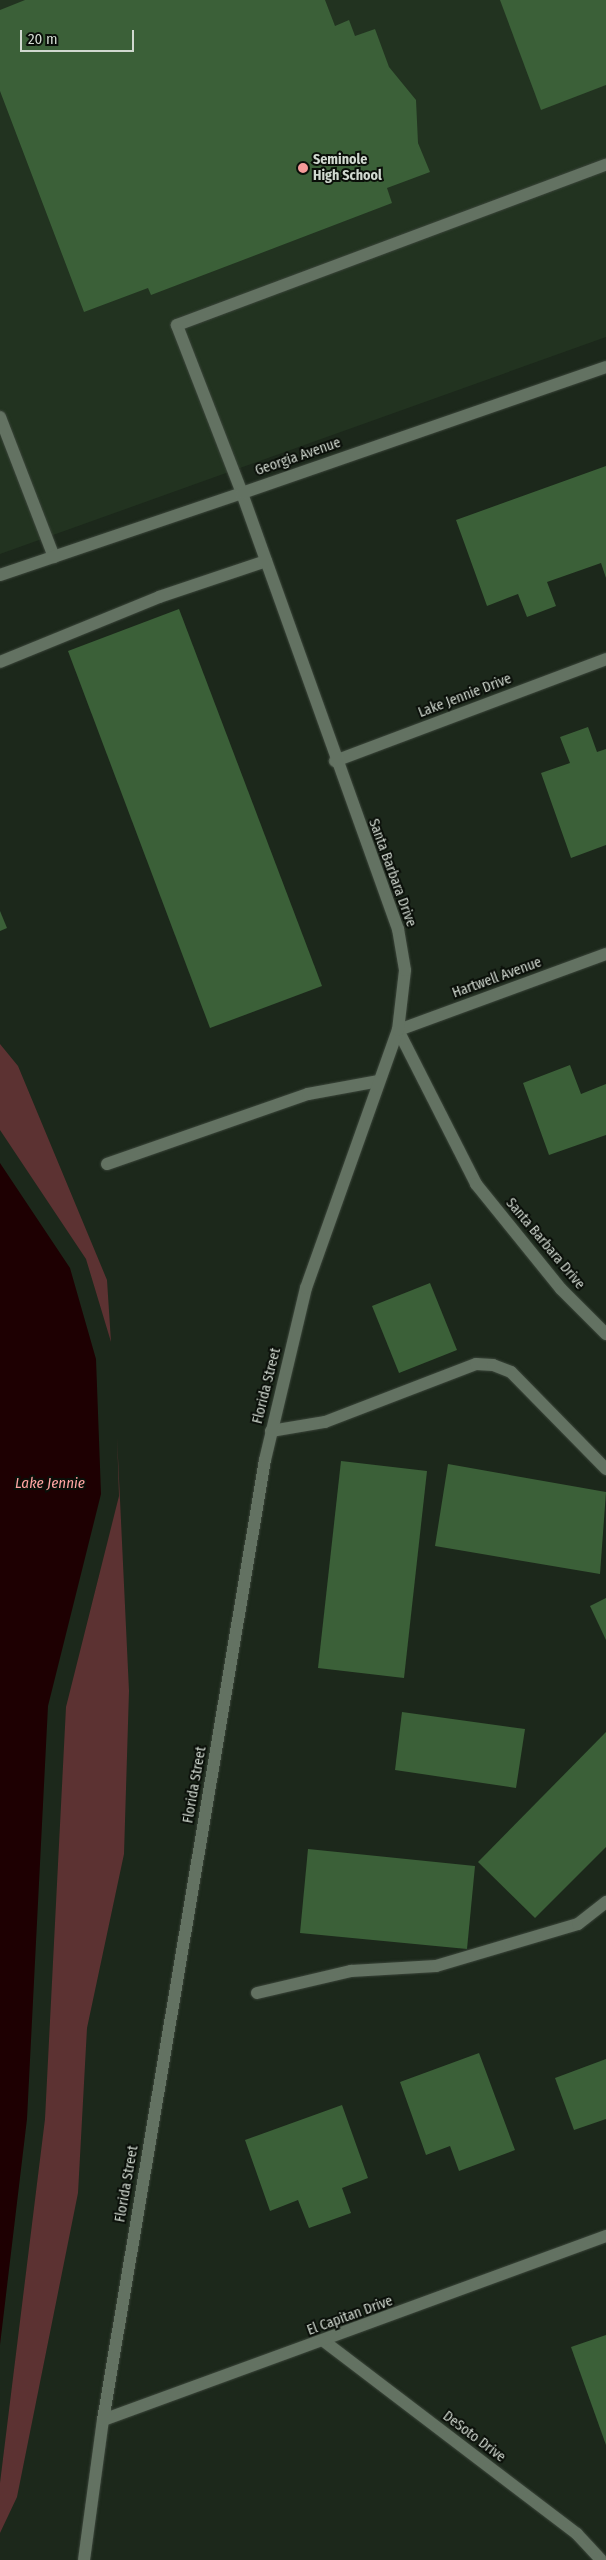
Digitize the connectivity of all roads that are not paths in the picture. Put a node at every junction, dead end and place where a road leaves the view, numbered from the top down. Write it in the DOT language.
graph roads {
  1 [pos="606,166"];
  2 [pos="606,366"];
  3 [pos="0,417"];
  4 [pos="242,492"];
  5 [pos="54,557"];
  6 [pos="266,561"];
  7 [pos="0,575"];
  8 [pos="606,659"];
  9 [pos="0,662"];
  10 [pos="335,761"];
  11 [pos="606,954"];
  12 [pos="398,1030"];
  13 [pos="379,1081"];
  14 [pos="107,1164"];
  15 [pos="606,1334"];
  16 [pos="271,1431"];
  17 [pos="606,1468"];
  18 [pos="606,1902"];
  19 [pos="257,1993"];
  20 [pos="606,2236"];
  21 [pos="326,2342"];
  22 [pos="103,2420"];
  23 [pos="84,2560"];
  24 [pos="601,2560"];
  1 -- 4 [label="street, Santa Barbara Drive"];
  2 -- 4 [label="street, Georgia Avenue"];
  3 -- 5 [label="street"];
  4 -- 5 [label="street, Georgia Avenue"];
  4 -- 6 [label="street, Santa Barbara Drive"];
  5 -- 7 [label="street, Georgia Avenue"];
  6 -- 9 [label="street"];
  6 -- 10 [label="street, Santa Barbara Drive"];
  8 -- 10 [label="street, Lake Jennie Drive"];
  10 -- 12 [label="street, Santa Barbara Drive"];
  11 -- 12 [label="street, Hartwell Avenue"];
  12 -- 13 [label="street, Florida Street"];
  12 -- 15 [label="street, Santa Barbara Drive"];
  13 -- 14 [label="street"];
  13 -- 16 [label="street, Florida Street"];
  16 -- 17 [label="street"];
  16 -- 22 [label="street, Florida Street"];
  18 -- 19 [label="street"];
  20 -- 21 [label="street, El Capitan Drive"];
  21 -- 22 [label="street, El Capitan Drive"];
  21 -- 24 [label="street, DeSoto Drive"];
  22 -- 23 [label="street, Florida Street"];
}
